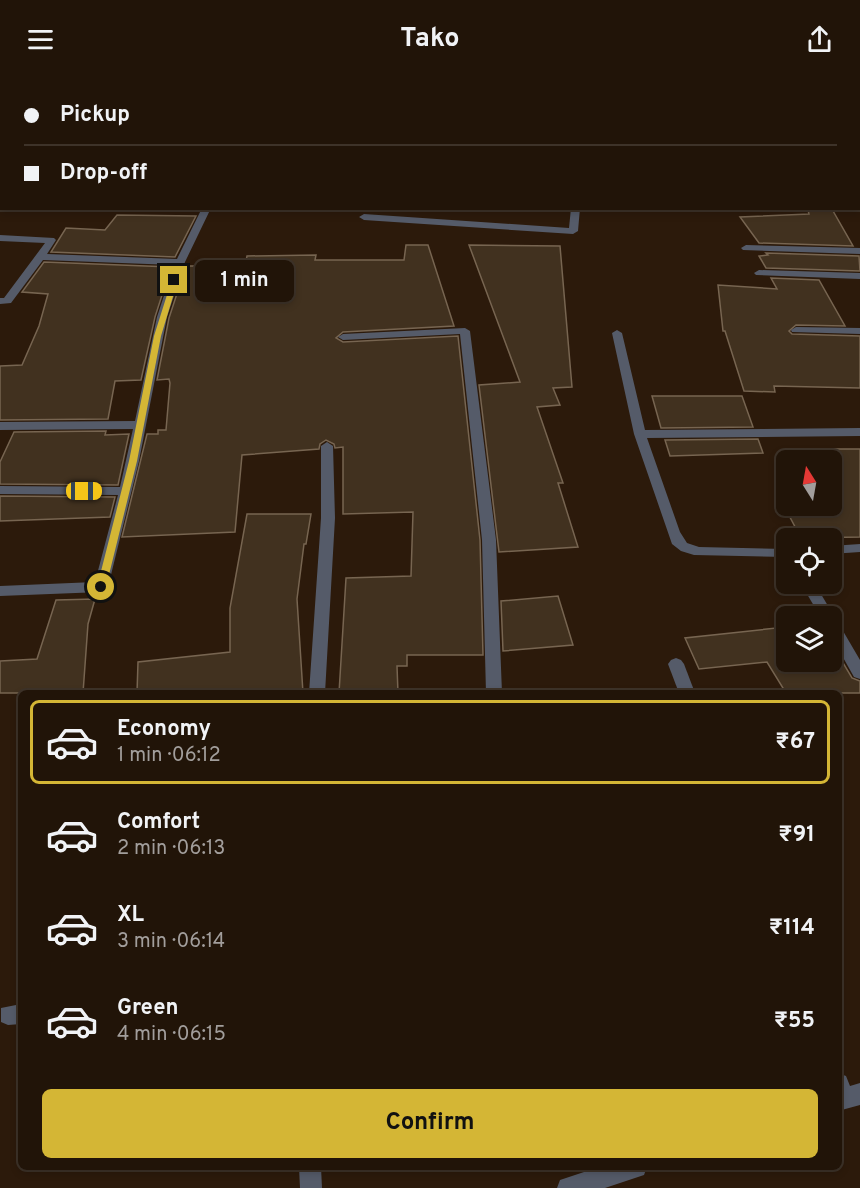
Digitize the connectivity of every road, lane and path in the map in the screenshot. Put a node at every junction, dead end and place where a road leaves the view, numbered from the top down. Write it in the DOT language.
graph roads {
  1 [pos="206,210"];
  2 [pos="576,210"];
  3 [pos="364,217"];
  4 [pos="0,238"];
  5 [pos="746,248"];
  6 [pos="860,251"];
  7 [pos="40,257"];
  8 [pos="180,262"];
  9 [pos="759,273"];
  10 [pos="860,276"];
  11 [pos="0,301"];
  12 [pos="796,330"];
  13 [pos="860,331"];
  14 [pos="617,333"];
  15 [pos="343,338"];
  16 [pos="140,425"];
  17 [pos="0,426"];
  18 [pos="860,432"];
  19 [pos="640,434"];
  20 [pos="327,446"];
  21 [pos="0,490"];
  22 [pos="125,491"];
  23 [pos="860,548"];
  24 [pos="842,549"];
  25 [pos="776,553"];
  26 [pos="0,591"];
  27 [pos="842,642"];
  28 [pos="676,664"];
  29 [pos="860,673"];
  30 [pos="317,690"];
  31 [pos="494,690"];
  32 [pos="686,690"];
  33 [pos="310,1170"];
  34 [pos="628,1170"];
  35 [pos="611,1177"];
  36 [pos="311,1188"];
  37 [pos="568,1188"];
  1 -- 8 [label="street"];
  2 -- 3 [label="street"];
  4 -- 7 [label="street"];
  5 -- 6 [label="street"];
  7 -- 8 [label="street"];
  7 -- 11 [label="street"];
  8 -- 16 [label="street"];
  9 -- 10 [label="street"];
  12 -- 13 [label="street"];
  14 -- 19 [label="street"];
  15 -- 31 [label="street"];
  16 -- 17 [label="street"];
  16 -- 22 [label="street"];
  18 -- 19 [label="street"];
  19 -- 25 [label="street"];
  20 -- 30 [label="street"];
  21 -- 22 [label="street"];
  22 -- 26 [label="street"];
  23 -- 24 [label="street"];
  27 -- 29 [label="street"];
  28 -- 32 [label="street"];
  33 -- 36 [label="street"];
  34 -- 35 [label="street"];
  35 -- 37 [label="street"];
}
